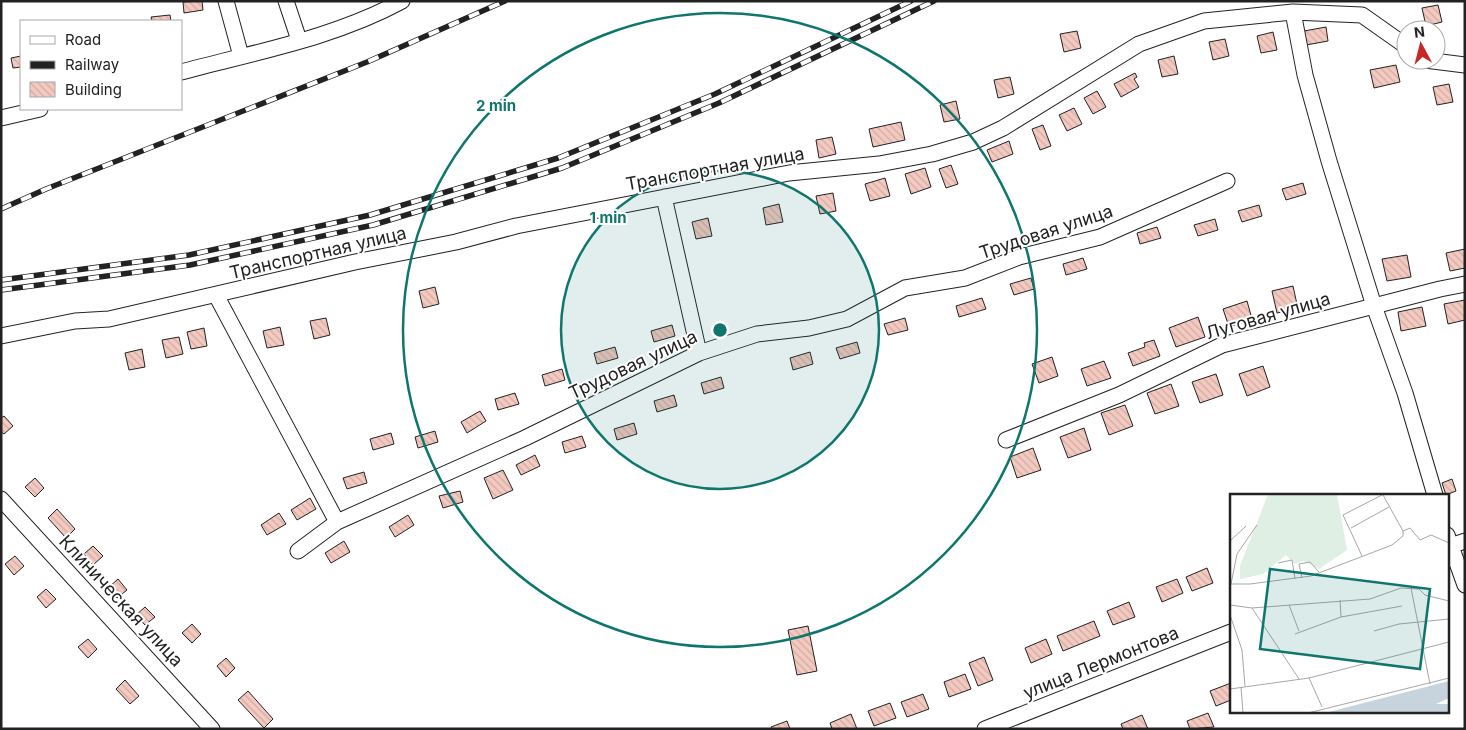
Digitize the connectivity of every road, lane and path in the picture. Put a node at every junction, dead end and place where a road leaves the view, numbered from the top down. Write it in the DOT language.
graph roads {
  1 [pos="226,1"];
  2 [pos="286,1"];
  3 [pos="402,1"];
  4 [pos="1293,12"];
  5 [pos="1396,39"];
  6 [pos="299,40"];
  7 [pos="241,56"];
  8 [pos="1446,63"];
  9 [pos="1465,65"];
  10 [pos="182,72"];
  11 [pos="36,110"];
  12 [pos="1,118"];
  13 [pos="1227,181"];
  14 [pos="664,197"];
  15 [pos="1465,284"];
  16 [pos="216,295"];
  17 [pos="1374,306"];
  18 [pos="1,336"];
  19 [pos="699,353"];
  20 [pos="1006,440"];
  21 [pos="1435,494"];
  22 [pos="1,500"];
  23 [pos="338,522"];
  24 [pos="1452,542"];
  25 [pos="298,552"];
  26 [pos="1465,585"];
  27 [pos="1230,632"];
  28 [pos="212,729"];
  29 [pos="985,729"];
  1 -- 7 [label="street"];
  2 -- 6 [label="street"];
  3 -- 6 [label="street"];
  4 -- 5 [label="street, Транспортная улица"];
  4 -- 14 [label="street, Транспортная улица"];
  4 -- 17 [label="street"];
  6 -- 7 [label="street"];
  7 -- 10 [label="street"];
  8 -- 9 [label="street"];
  11 -- 12 [label="street"];
  13 -- 19 [label="street, Трудовая улица"];
  14 -- 16 [label="street, Транспортная улица"];
  14 -- 19 [label="street"];
  15 -- 17 [label="street, Луговая улица"];
  16 -- 18 [label="street, Транспортная улица"];
  16 -- 23 [label="street"];
  17 -- 20 [label="street, Луговая улица"];
  17 -- 21 [label="street"];
  19 -- 23 [label="street, Трудовая улица"];
  22 -- 28 [label="street, Клиническая улица"];
  23 -- 25 [label="street, Трудовая улица"];
  24 -- 26 [label="street"];
  27 -- 29 [label="street, улица Лермонтова"];
}
